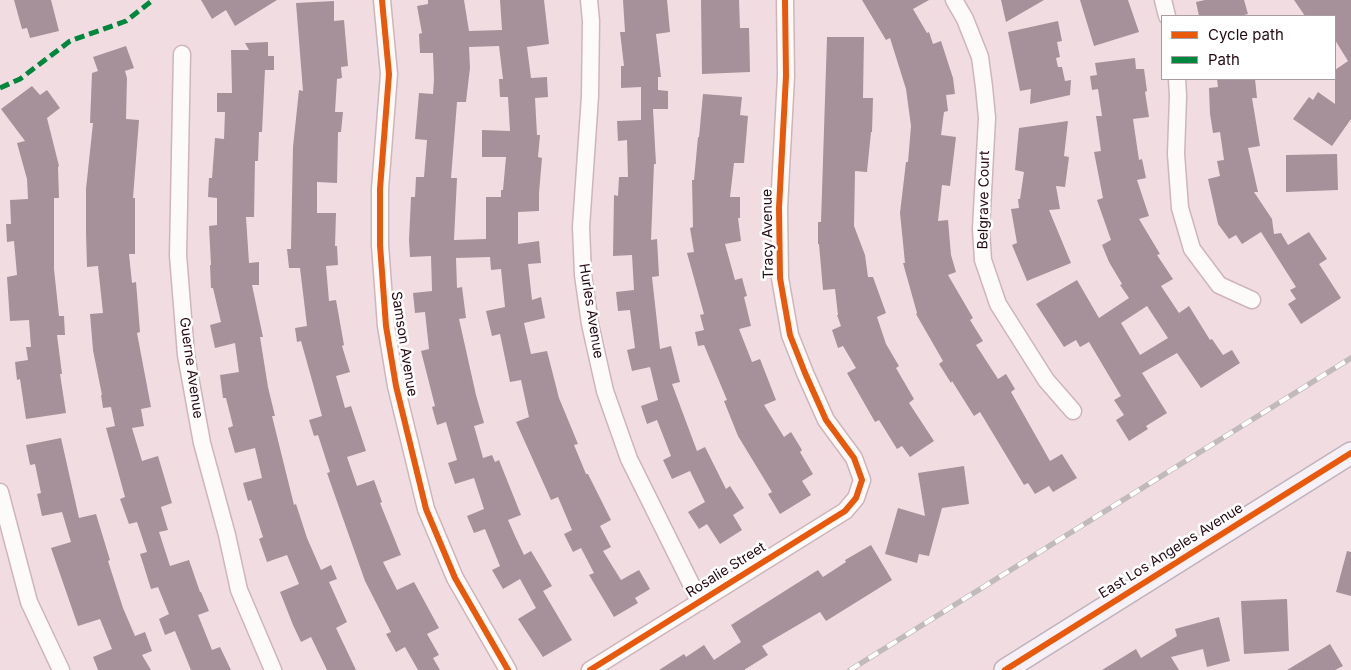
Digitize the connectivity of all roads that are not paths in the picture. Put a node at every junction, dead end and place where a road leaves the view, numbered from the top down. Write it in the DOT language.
graph roads {
  1 [pos="382,0"];
  2 [pos="589,0"];
  3 [pos="785,0"];
  4 [pos="954,0"];
  5 [pos="1163,0"];
  6 [pos="1167,15"];
  7 [pos="182,54"];
  8 [pos="1177,80"];
  9 [pos="1252,300"];
  10 [pos="1073,411"];
  11 [pos="1351,453"];
  12 [pos="862,480"];
  13 [pos="0,492"];
  14 [pos="700,602"];
  15 [pos="61,670"];
  16 [pos="273,670"];
  17 [pos="508,670"];
  18 [pos="590,670"];
  19 [pos="1005,670"];
  1 -- 17 [label="street, Samson Avenue"];
  2 -- 14 [label="street, Hurles Avenue"];
  3 -- 12 [label="street, Tracy Avenue"];
  4 -- 10 [label="street, Belgrave Court"];
  5 -- 6 [label="street"];
  7 -- 16 [label="street, Guerne Avenue"];
  8 -- 9 [label="street"];
  11 -- 19 [label="main road, East Los Angeles Avenue"];
  12 -- 14 [label="street, Rosalie Street"];
  13 -- 15 [label="street"];
  14 -- 18 [label="street, Rosalie Street"];
}
